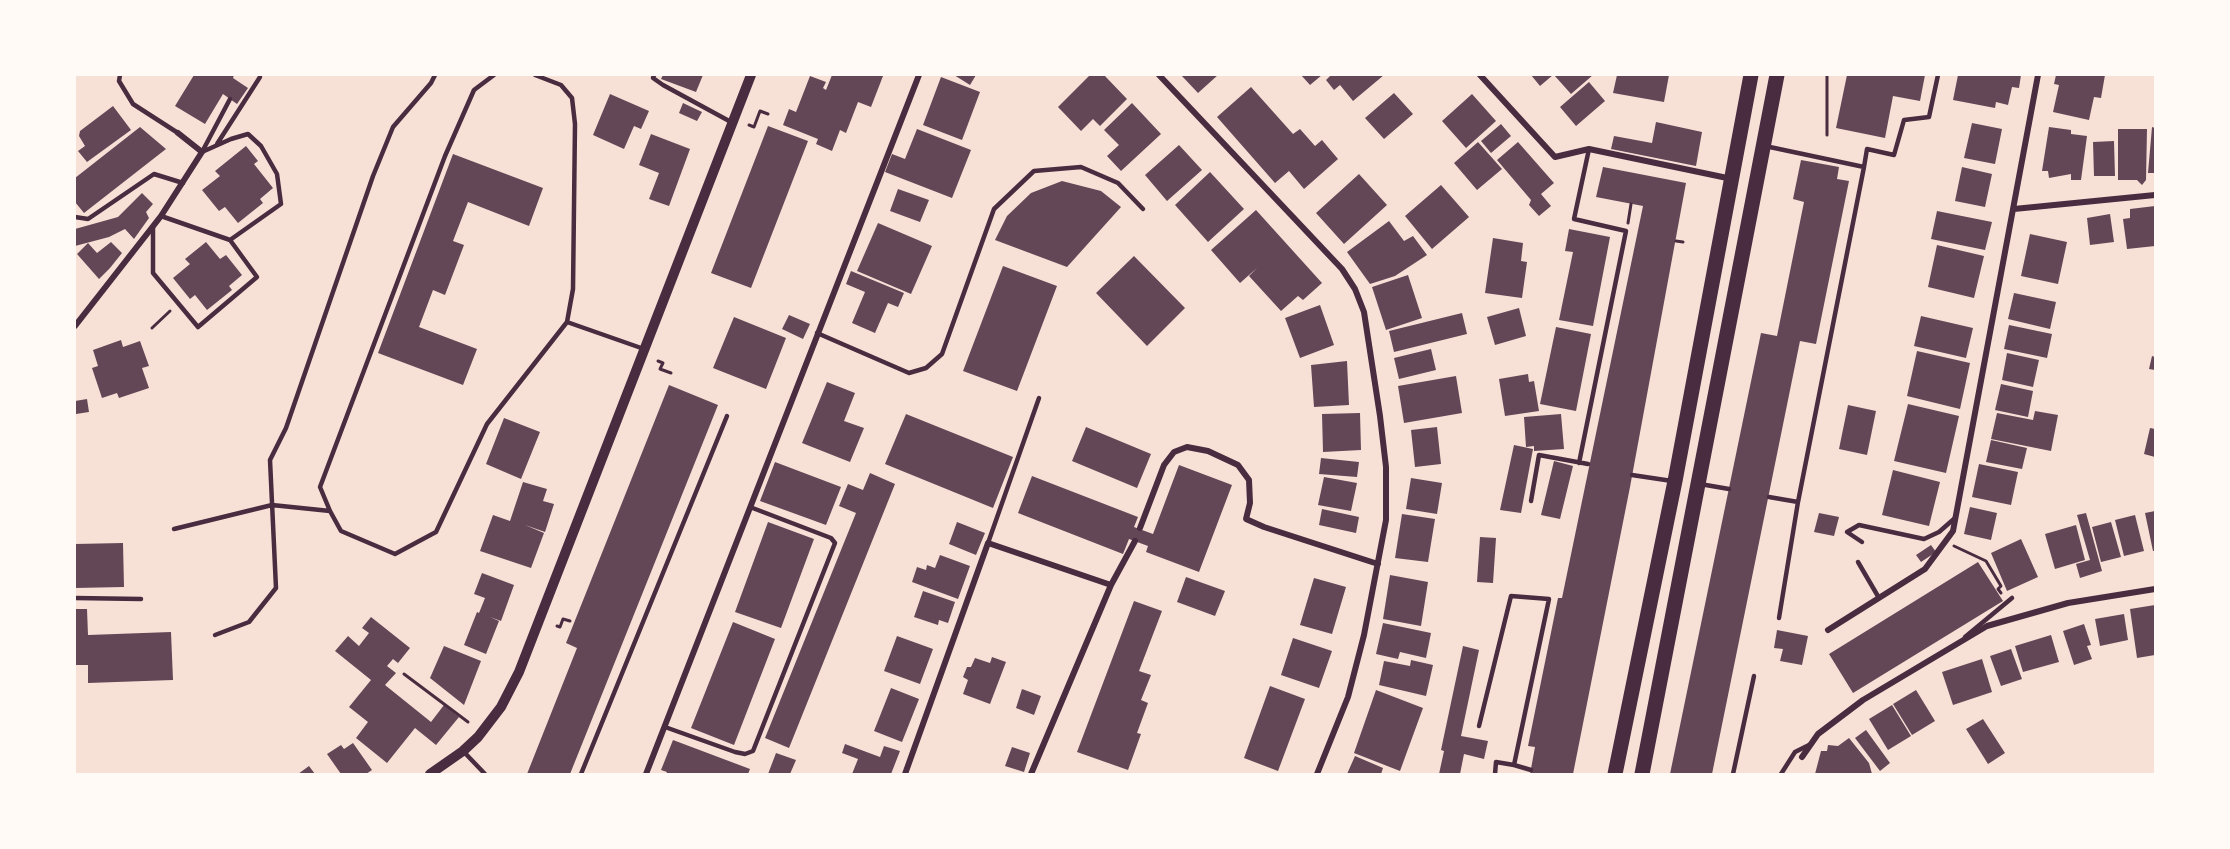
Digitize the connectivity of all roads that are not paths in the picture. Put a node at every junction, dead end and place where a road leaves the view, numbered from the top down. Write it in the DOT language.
graph roads {
  1 [pos="120,75"];
  2 [pos="435,75"];
  3 [pos="494,75"];
  4 [pos="535,75"];
  5 [pos="654,75"];
  6 [pos="752,75"];
  7 [pos="919,75"];
  8 [pos="1159,75"];
  9 [pos="1480,75"];
  10 [pos="1751,75"];
  11 [pos="1777,75"];
  12 [pos="1938,75"];
  13 [pos="2038,75"];
  14 [pos="260,77"];
  15 [pos="230,99"];
  16 [pos="733,123"];
  17 [pos="178,133"];
  18 [pos="1762,145"];
  19 [pos="215,147"];
  20 [pos="1589,149"];
  21 [pos="202,152"];
  22 [pos="1864,167"];
  23 [pos="1732,179"];
  24 [pos="183,183"];
  25 [pos="2155,195"];
  26 [pos="1143,209"];
  27 [pos="2014,209"];
  28 [pos="161,216"];
  29 [pos="75,217"];
  30 [pos="153,226"];
  31 [pos="230,240"];
  32 [pos="567,322"];
  33 [pos="75,326"];
  34 [pos="817,333"];
  35 [pos="645,349"];
  36 [pos="1039,398"];
  37 [pos="727,416"];
  38 [pos="1579,463"];
  39 [pos="1588,464"];
  40 [pos="1632,474"];
  41 [pos="1675,481"];
  42 [pos="1698,483"];
  43 [pos="1729,489"];
  44 [pos="1769,497"];
  45 [pos="1531,501"];
  46 [pos="1798,502"];
  47 [pos="272,505"];
  48 [pos="750,507"];
  49 [pos="330,511"];
  50 [pos="1955,518"];
  51 [pos="1140,528"];
  52 [pos="174,529"];
  53 [pos="1136,542"];
  54 [pos="1862,542"];
  55 [pos="988,543"];
  56 [pos="1858,562"];
  57 [pos="1378,564"];
  58 [pos="1111,585"];
  59 [pos="2155,589"];
  60 [pos="75,598"];
  61 [pos="141,598"];
  62 [pos="1879,598"];
  63 [pos="2012,598"];
  64 [pos="1779,618"];
  65 [pos="1828,630"];
  66 [pos="215,635"];
  67 [pos="1951,648"];
  68 [pos="1636,675"];
  69 [pos="1661,676"];
  70 [pos="1754,676"];
  71 [pos="1479,726"];
  72 [pos="664,728"];
  73 [pos="1811,744"];
  74 [pos="463,752"];
  75 [pos="1802,757"];
  76 [pos="1514,765"];
  77 [pos="440,770"];
  78 [pos="1531,770"];
  79 [pos="430,774"];
  80 [pos="485,774"];
  81 [pos="581,774"];
  82 [pos="646,774"];
  83 [pos="905,774"];
  84 [pos="1031,774"];
  85 [pos="1317,774"];
  86 [pos="1495,774"];
  87 [pos="1615,774"];
  88 [pos="1642,774"];
  89 [pos="1733,774"];
  90 [pos="1781,774"];
  1 -- 17 [label="lane"];
  2 -- 47 [label="lane"];
  3 -- 49 [label="lane"];
  4 -- 32 [label="lane"];
  5 -- 16 [label="lane"];
  6 -- 16 [label="street"];
  7 -- 34 [label="street"];
  8 -- 57 [label="street"];
  9 -- 20 [label="street"];
  10 -- 23 [label="main road"];
  11 -- 18 [label="main road"];
  12 -- 22 [label="lane"];
  13 -- 27 [label="street"];
  14 -- 19 [label="lane"];
  15 -- 21 [label="lane"];
  16 -- 35 [label="street"];
  17 -- 21 [label="street"];
  18 -- 22 [label="lane"];
  18 -- 42 [label="main road"];
  19 -- 21 [label="lane"];
  19 -- 31 [label="lane"];
  20 -- 23 [label="street"];
  20 -- 38 [label="lane"];
  21 -- 24 [label="street"];
  22 -- 46 [label="lane"];
  23 -- 41 [label="main road"];
  24 -- 28 [label="street"];
  24 -- 29 [label="lane"];
  25 -- 27 [label="street"];
  26 -- 34 [label="lane"];
  27 -- 50 [label="street"];
  28 -- 30 [label="street"];
  28 -- 31 [label="lane"];
  30 -- 31 [label="lane"];
  30 -- 33 [label="street"];
  32 -- 35 [label="lane"];
  32 -- 49 [label="lane"];
  34 -- 48 [label="street"];
  35 -- 74 [label="street"];
  36 -- 55 [label="lane"];
  37 -- 81 [label="lane"];
  38 -- 39 [label="lane"];
  38 -- 45 [label="lane"];
  40 -- 41 [label="lane"];
  41 -- 68 [label="main road"];
  42 -- 43 [label="lane"];
  42 -- 69 [label="main road"];
  44 -- 46 [label="lane"];
  46 -- 64 [label="lane"];
  47 -- 49 [label="lane"];
  47 -- 52 [label="lane"];
  47 -- 66 [label="lane"];
  48 -- 72 [label="street"];
  48 -- 72 [label="lane"];
  50 -- 54 [label="lane"];
  50 -- 62 [label="street"];
  51 -- 57 [label="street"];
  53 -- 58 [label="street"];
  55 -- 58 [label="street"];
  55 -- 83 [label="street"];
  56 -- 62 [label="lane"];
  57 -- 85 [label="street"];
  58 -- 84 [label="street"];
  59 -- 67 [label="street"];
  60 -- 61 [label="lane"];
  62 -- 65 [label="street"];
  63 -- 67 [label="lane"];
  67 -- 73 [label="street"];
  68 -- 69 [label="main road"];
  68 -- 87 [label="main road"];
  69 -- 88 [label="main road"];
  70 -- 89 [label="lane"];
  71 -- 76 [label="lane"];
  72 -- 82 [label="street"];
  73 -- 75 [label="street"];
  73 -- 90 [label="lane"];
  74 -- 77 [label="street"];
  74 -- 80 [label="lane"];
  76 -- 78 [label="lane"];
  76 -- 86 [label="lane"];
  77 -- 79 [label="street"];
}
